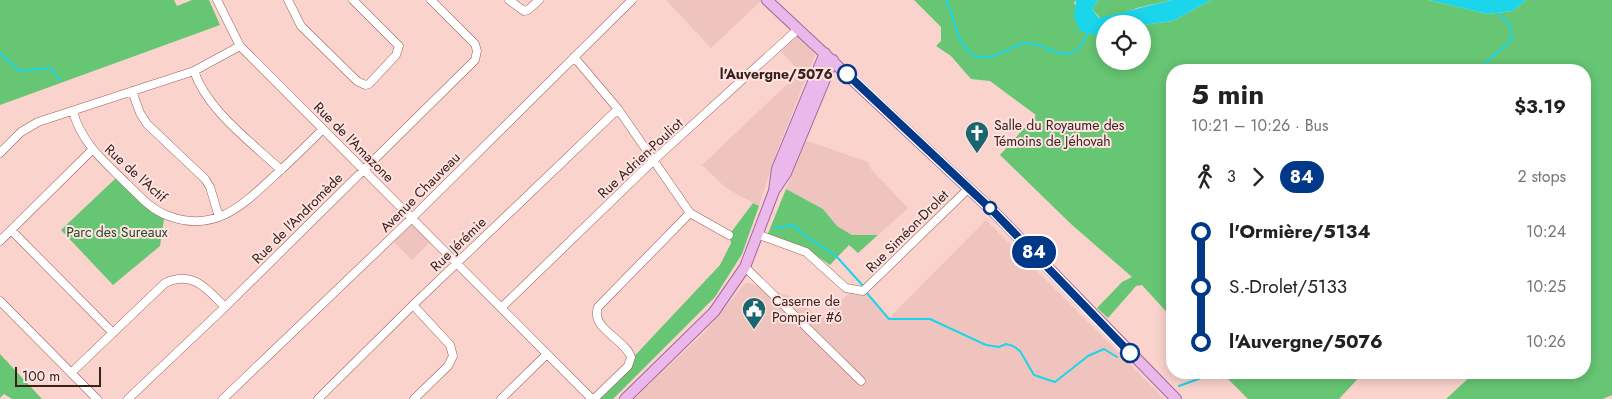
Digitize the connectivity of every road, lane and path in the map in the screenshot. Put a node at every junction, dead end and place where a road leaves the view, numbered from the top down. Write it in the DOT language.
graph roads {
  1 [pos="217,0"];
  2 [pos="288,0"];
  3 [pos="353,0"];
  4 [pos="431,0"];
  5 [pos="509,0"];
  6 [pos="539,0"];
  7 [pos="632,0"];
  8 [pos="767,0"];
  9 [pos="798,29"];
  10 [pos="240,46"];
  11 [pos="574,57"];
  12 [pos="829,57"];
  13 [pos="194,71"];
  14 [pos="132,91"];
  15 [pos="618,109"];
  16 [pos="73,112"];
  17 [pos="323,130"];
  18 [pos="92,150"];
  19 [pos="0,153"];
  20 [pos="654,160"];
  21 [pos="281,170"];
  22 [pos="364,170"];
  23 [pos="969,188"];
  24 [pos="690,213"];
  25 [pos="219,217"];
  26 [pos="411,219"];
  27 [pos="11,230"];
  28 [pos="729,235"];
  29 [pos="759,235"];
  30 [pos="0,241"];
  31 [pos="456,263"];
  32 [pos="745,267"];
  33 [pos="0,301"];
  34 [pos="413,305"];
  35 [pos="225,307"];
  36 [pos="500,308"];
  37 [pos="113,333"];
  38 [pos="547,354"];
  39 [pos="72,372"];
  40 [pos="861,381"];
  41 [pos="98,399"];
  42 [pos="128,399"];
  43 [pos="222,399"];
  44 [pos="318,399"];
  45 [pos="414,399"];
  46 [pos="502,399"];
  47 [pos="593,399"];
  48 [pos="625,399"];
  49 [pos="1176,399"];
  1 -- 10 [label="street, Rue de l'Amazone"];
  2 -- 3 [label="street"];
  4 -- 22 [label="street, Rue de l'Andromède"];
  5 -- 6 [label="street"];
  7 -- 11 [label="street, Avenue Chauveau"];
  8 -- 9 [label="main road"];
  9 -- 12 [label="main road"];
  9 -- 20 [label="street, Rue Adrien-Pouliot"];
  10 -- 13 [label="street"];
  10 -- 17 [label="street, Rue de l'Amazone"];
  11 -- 15 [label="street"];
  11 -- 26 [label="street, Avenue Chauveau"];
  12 -- 23 [label="main road"];
  12 -- 29 [label="main road"];
  13 -- 14 [label="street"];
  13 -- 21 [label="street"];
  14 -- 16 [label="street"];
  14 -- 25 [label="street"];
  15 -- 20 [label="street"];
  15 -- 31 [label="street, Rue Jérémie"];
  16 -- 18 [label="street, Rue de l'Actif"];
  16 -- 19 [label="street"];
  17 -- 21 [label="street, Rue de l'Actif"];
  17 -- 22 [label="street, Rue de l'Amazone"];
  18 -- 25 [label="street, Rue de l'Actif"];
  18 -- 27 [label="street"];
  20 -- 24 [label="street"];
  20 -- 36 [label="street, Rue Adrien-Pouliot"];
  21 -- 25 [label="street, Rue de l'Actif"];
  22 -- 26 [label="street, Rue de l'Amazone"];
  22 -- 35 [label="street, Rue de l'Andromède"];
  23 -- 29 [label="street, Rue Siméon-Drolet"];
  23 -- 49 [label="main road"];
  24 -- 28 [label="street"];
  24 -- 47 [label="street"];
  26 -- 31 [label="street, Rue de l'Amazone"];
  26 -- 43 [label="street, Avenue Chauveau"];
  27 -- 30 [label="street"];
  27 -- 37 [label="street"];
  29 -- 32 [label="main road"];
  31 -- 34 [label="street, Rue Jérémie"];
  31 -- 36 [label="street, Rue de l'Amazone"];
  32 -- 40 [label="street"];
  32 -- 48 [label="main road"];
  33 -- 39 [label="street"];
  34 -- 44 [label="street, Rue Jérémie"];
  34 -- 45 [label="street"];
  35 -- 37 [label="street"];
  35 -- 42 [label="street, Rue de l'Andromède"];
  36 -- 38 [label="street, Rue de l'Amazone"];
  37 -- 39 [label="street"];
  38 -- 46 [label="street"];
  38 -- 47 [label="street, Rue de l'Amazone"];
  39 -- 41 [label="street"];
}
